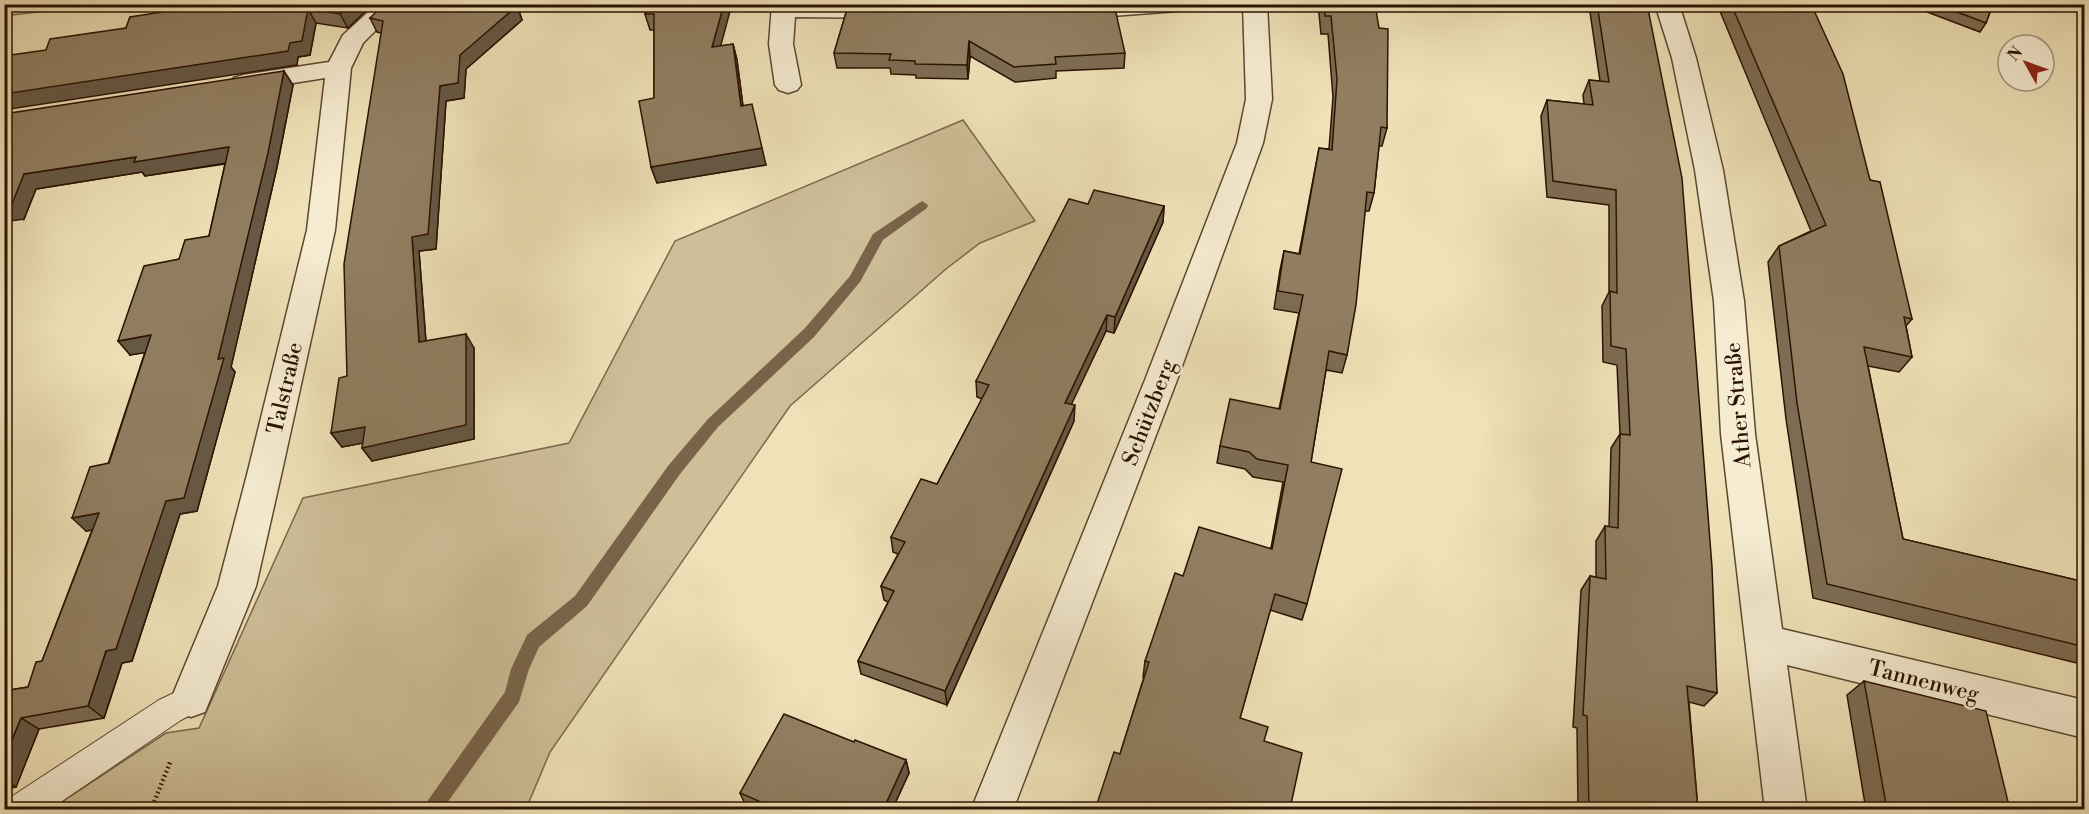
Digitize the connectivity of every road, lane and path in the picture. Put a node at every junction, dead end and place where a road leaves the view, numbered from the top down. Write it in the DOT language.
graph roads {
  1 [pos="391,4"];
  2 [pos="1178,4"];
  3 [pos="1255,4"];
  4 [pos="1667,4"];
  5 [pos="783,7"];
  6 [pos="917,11"];
  7 [pos="1045,14"];
  8 [pos="339,68"];
  9 [pos="788,85"];
  10 [pos="224,86"];
  11 [pos="1764,642"];
  12 [pos="191,699"];
  13 [pos="2085,719"];
  14 [pos="20,810"];
  15 [pos="992,810"];
  16 [pos="1786,810"];
  1 -- 8 [label="street, Talstraße"];
  2 -- 7 [label="street"];
  3 -- 15 [label="street, Schützberg"];
  4 -- 11 [label="street, Ather Straße"];
  5 -- 6 [label="street"];
  5 -- 9 [label="street"];
  8 -- 10 [label="street"];
  8 -- 12 [label="street, Talstraße"];
  11 -- 13 [label="street, Tannenweg"];
  11 -- 16 [label="street, Ather Straße"];
  12 -- 14 [label="lane"];
}
